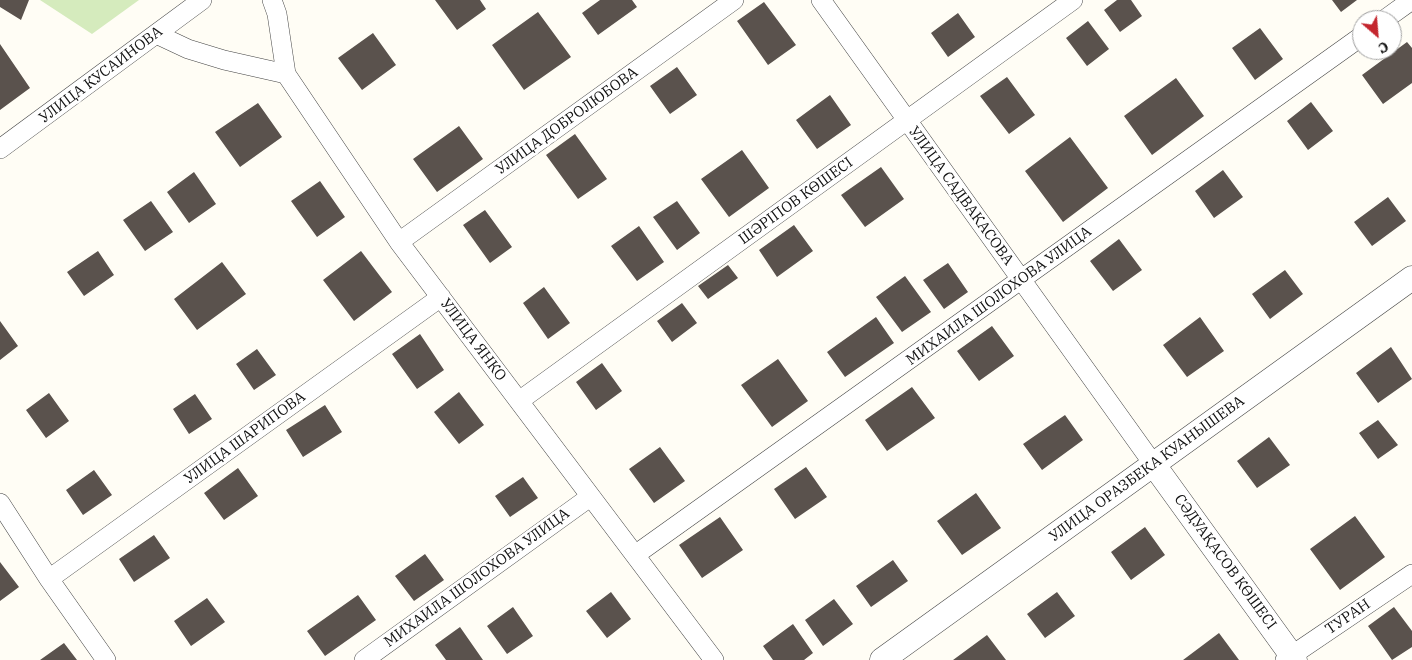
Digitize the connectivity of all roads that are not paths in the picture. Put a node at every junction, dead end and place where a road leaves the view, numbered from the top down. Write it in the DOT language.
graph roads {
  1 [pos="202,0"];
  2 [pos="272,0"];
  3 [pos="734,0"];
  4 [pos="821,0"];
  5 [pos="1073,0"];
  6 [pos="1410,3"];
  7 [pos="1399,10"];
  8 [pos="156,34"];
  9 [pos="1352,43"];
  10 [pos="286,74"];
  11 [pos="907,120"];
  12 [pos="0,150"];
  13 [pos="399,242"];
  14 [pos="1412,278"];
  15 [pos="1022,280"];
  16 [pos="441,297"];
  17 [pos="519,401"];
  18 [pos="1154,465"];
  19 [pos="590,497"];
  20 [pos="0,503"];
  21 [pos="635,556"];
  22 [pos="1412,574"];
  23 [pos="49,579"];
  24 [pos="1291,658"];
  25 [pos="106,660"];
  26 [pos="364,660"];
  27 [pos="714,660"];
  28 [pos="882,660"];
  1 -- 8 [label="street, УЛИЦА КУСАИНОВА"];
  2 -- 10 [label="street, УЛИЦА ЯНКО"];
  3 -- 13 [label="street, УЛИЦА ДОБРОЛЮБОВА"];
  4 -- 11 [label="street, УЛИЦА САДВАКАСОВА"];
  5 -- 11 [label="street, ШӘРІПОВ КӨШЕСІ"];
  6 -- 7 [label="street"];
  8 -- 10 [label="street"];
  8 -- 12 [label="street, УЛИЦА КУСАИНОВА"];
  9 -- 15 [label="street, МИХАИЛА ШОЛОХОВА УЛИЦА"];
  10 -- 13 [label="street, УЛИЦА ЯНКО"];
  11 -- 15 [label="street, УЛИЦА САДВАКАСОВА"];
  11 -- 17 [label="street, ШӘРІПОВ КӨШЕСІ"];
  13 -- 16 [label="street, УЛИЦА ЯНКО"];
  14 -- 18 [label="street, УЛИЦА ОРАЗБЕКА КУАНЫШЕВА"];
  15 -- 18 [label="street, УЛИЦА САДВАКАСОВА"];
  15 -- 21 [label="street, МИХАИЛА ШОЛОХОВА УЛИЦА"];
  16 -- 17 [label="street, УЛИЦА ЯНКО"];
  16 -- 23 [label="street, УЛИЦА ШАРИПОВА"];
  17 -- 19 [label="street, УЛИЦА ЯНКО"];
  18 -- 24 [label="street, СӘДУАҚАСОВ КӨШЕСІ"];
  18 -- 28 [label="street, УЛИЦА ОРАЗБЕКА КУАНЫШЕВА"];
  19 -- 21 [label="street, УЛИЦА ЯНКО"];
  19 -- 26 [label="street, МИХАИЛА ШОЛОХОВА УЛИЦА"];
  20 -- 23 [label="street"];
  21 -- 27 [label="street, УЛИЦА ЯНКО"];
  22 -- 24 [label="street, ТУРАН"];
  23 -- 25 [label="street"];
}
